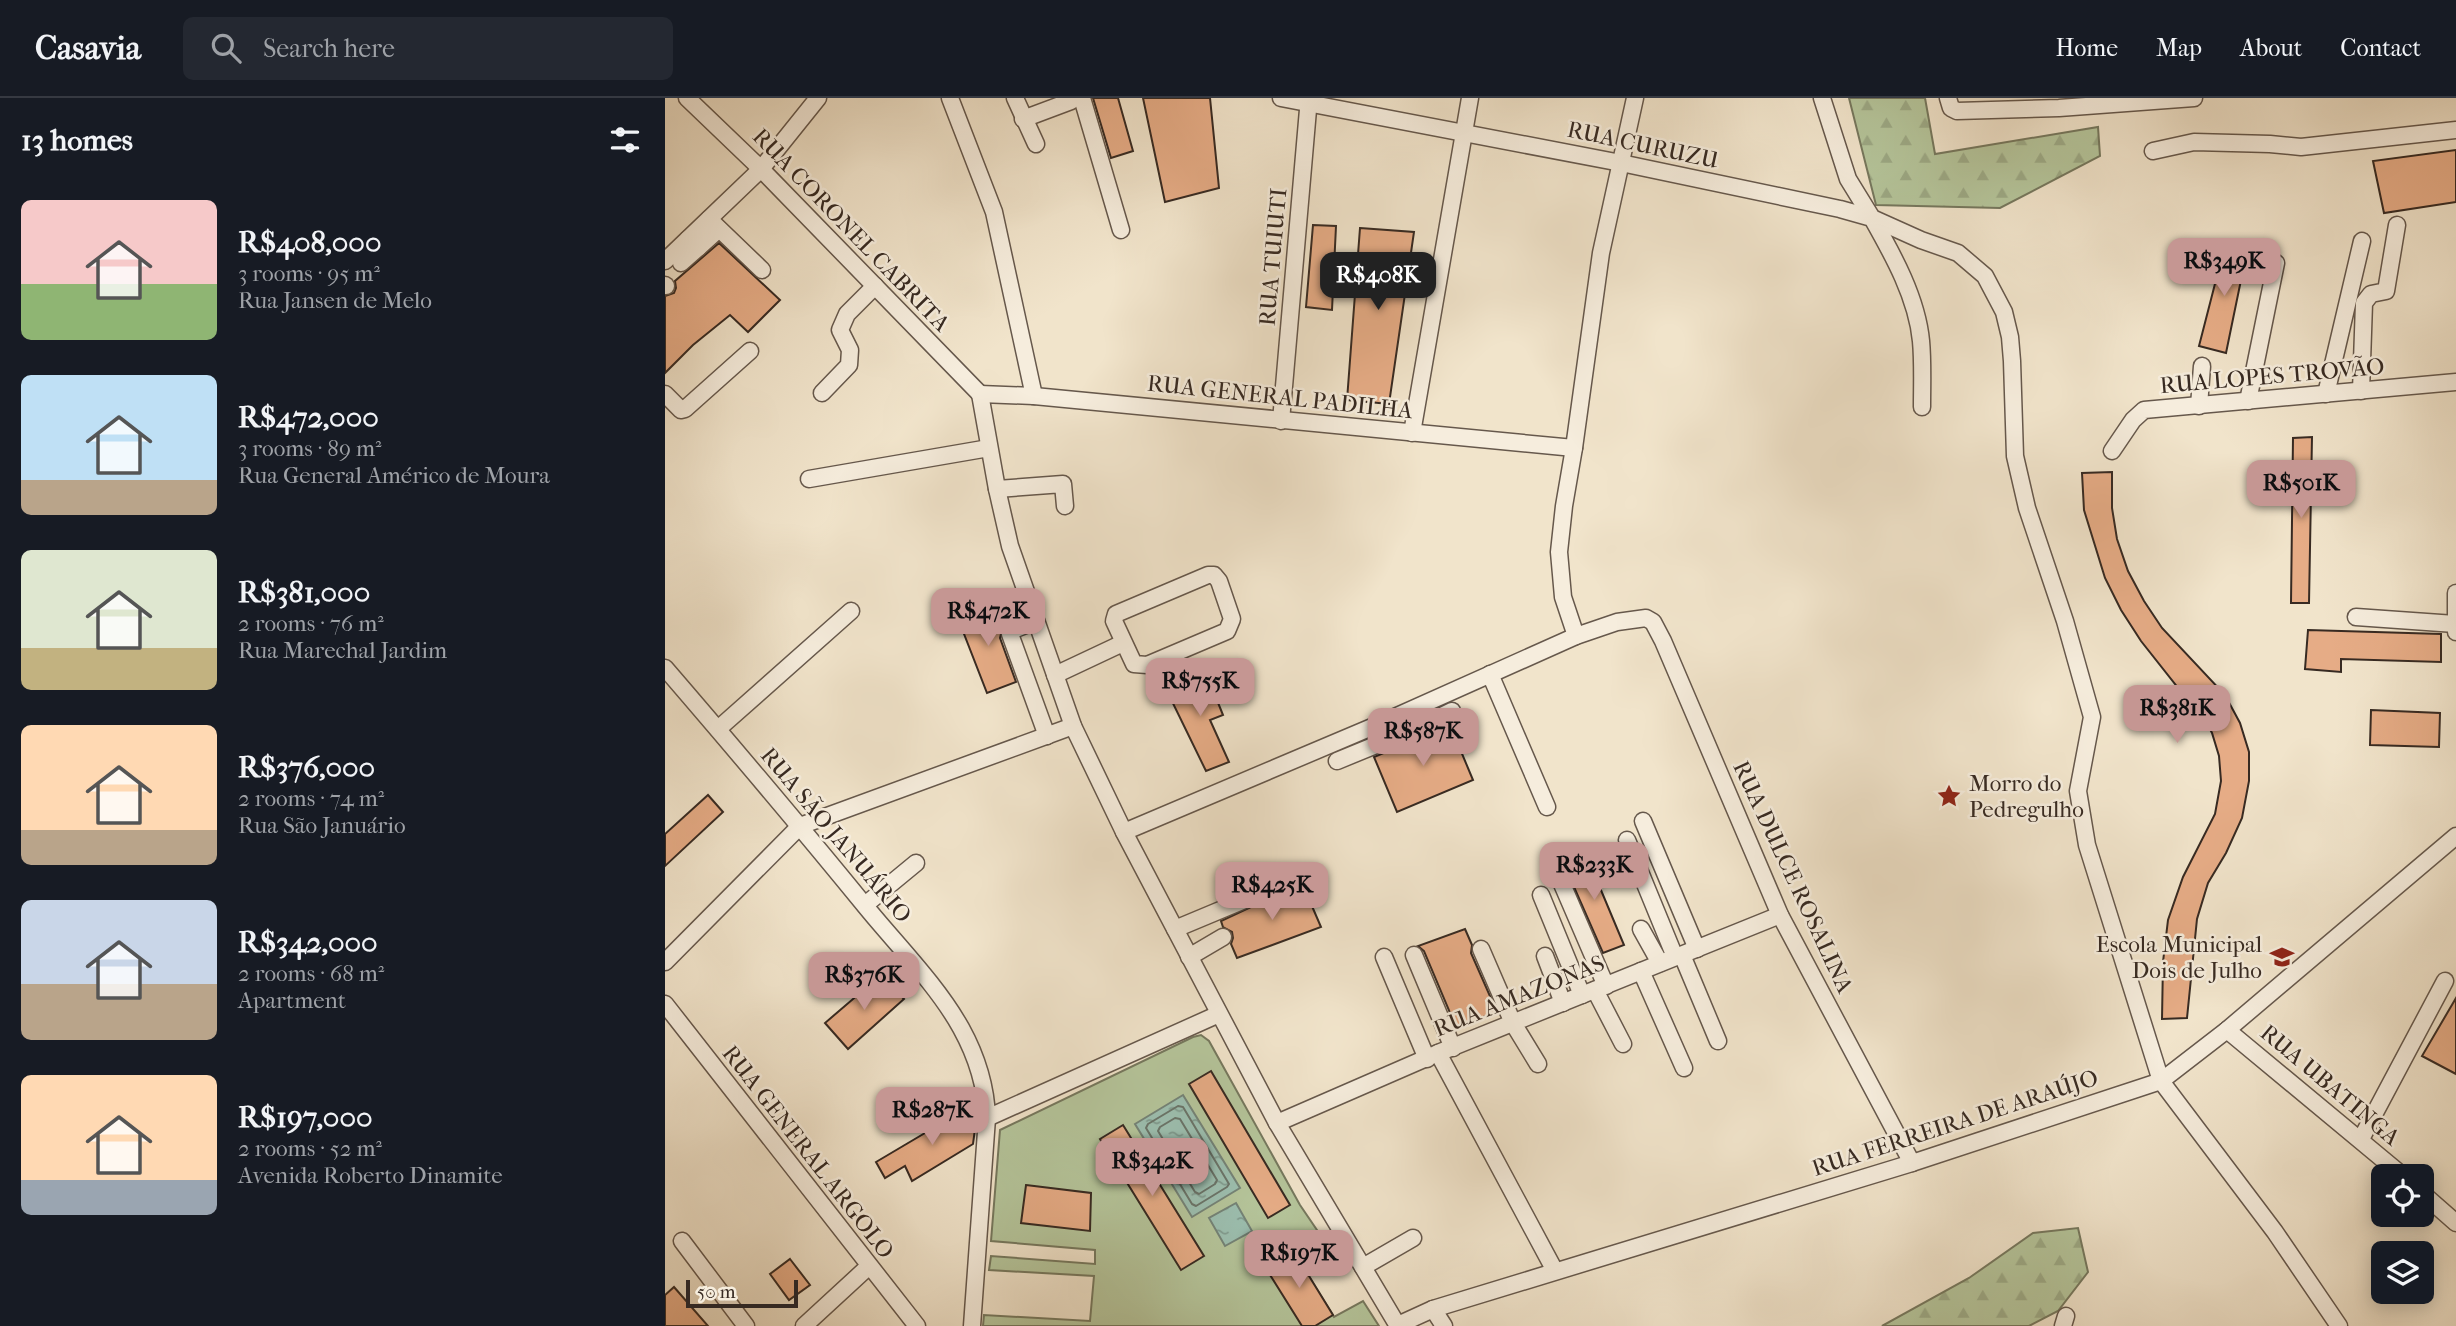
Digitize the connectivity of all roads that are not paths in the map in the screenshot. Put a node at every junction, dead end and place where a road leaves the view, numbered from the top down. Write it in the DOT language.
graph roads {
  1 [pos="687,98"];
  2 [pos="818,98"];
  3 [pos="950,98"];
  4 [pos="1015,98"];
  5 [pos="1281,98"];
  6 [pos="1470,98"];
  7 [pos="1635,98"];
  8 [pos="1822,98"];
  9 [pos="1948,98"];
  10 [pos="2194,98"];
  11 [pos="1076,99"];
  12 [pos="1309,101"];
  13 [pos="2139,101"];
  14 [pos="2059,103"];
  15 [pos="1023,119"];
  16 [pos="2456,130"];
  17 [pos="1465,132"];
  18 [pos="1036,144"];
  19 [pos="2153,150"];
  20 [pos="1621,163"];
  21 [pos="761,169"];
  22 [pos="1872,218"];
  23 [pos="714,224"];
  24 [pos="2397,225"];
  25 [pos="1121,230"];
  26 [pos="2362,241"];
  27 [pos="669,260"];
  28 [pos="2276,263"];
  29 [pos="762,270"];
  30 [pos="875,286"];
  31 [pos="750,351"];
  32 [pos="2202,366"];
  33 [pos="2456,382"];
  34 [pos="2361,391"];
  35 [pos="822,393"];
  36 [pos="665,394"];
  37 [pos="980,394"];
  38 [pos="2326,394"];
  39 [pos="1034,396"];
  40 [pos="2248,401"];
  41 [pos="2199,406"];
  42 [pos="1922,407"];
  43 [pos="1281,421"];
  44 [pos="1412,433"];
  45 [pos="989,448"];
  46 [pos="1574,448"];
  47 [pos="2112,451"];
  48 [pos="809,479"];
  49 [pos="997,489"];
  50 [pos="1065,506"];
  51 [pos="2456,593"];
  52 [pos="851,611"];
  53 [pos="2356,617"];
  54 [pos="1036,621"];
  55 [pos="2455,628"];
  56 [pos="1576,636"];
  57 [pos="1123,643"];
  58 [pos="665,668"];
  59 [pos="1490,674"];
  60 [pos="1055,675"];
  61 [pos="1452,711"];
  62 [pos="1407,712"];
  63 [pos="1073,726"];
  64 [pos="718,729"];
  65 [pos="1415,729"];
  66 [pos="1047,736"];
  67 [pos="1337,761"];
  68 [pos="1547,807"];
  69 [pos="1643,821"];
  70 [pos="800,826"];
  71 [pos="1124,832"];
  72 [pos="2456,836"];
  73 [pos="1627,840"];
  74 [pos="916,863"];
  75 [pos="1556,870"];
  76 [pos="1541,895"];
  77 [pos="1254,896"];
  78 [pos="865,905"];
  79 [pos="1780,915"];
  80 [pos="1175,929"];
  81 [pos="1641,929"];
  82 [pos="1223,937"];
  83 [pos="1481,948"];
  84 [pos="1414,955"];
  85 [pos="1545,956"];
  86 [pos="1679,956"];
  87 [pos="1189,957"];
  88 [pos="1384,957"];
  89 [pos="665,962"];
  90 [pos="1641,971"];
  91 [pos="2445,981"];
  92 [pos="1594,990"];
  93 [pos="1563,1003"];
  94 [pos="665,1004"];
  95 [pos="1219,1014"];
  96 [pos="1513,1023"];
  97 [pos="2227,1030"];
  98 [pos="1718,1041"];
  99 [pos="1623,1044"];
  100 [pos="1439,1053"];
  101 [pos="1538,1063"];
  102 [pos="1684,1069"];
  103 [pos="2161,1081"];
  104 [pos="987,1118"];
  105 [pos="1277,1123"];
  106 [pos="2361,1139"];
  107 [pos="1912,1163"];
  108 [pos="2389,1164"];
  109 [pos="2434,1204"];
  110 [pos="2456,1223"];
  111 [pos="1413,1238"];
  112 [pos="682,1241"];
  113 [pos="868,1266"];
  114 [pos="1363,1267"];
  115 [pos="1555,1271"];
  116 [pos="1433,1309"];
  117 [pos="746,1326"];
  118 [pos="804,1326"];
  119 [pos="917,1326"];
  120 [pos="972,1326"];
  121 [pos="1398,1326"];
  122 [pos="1444,1326"];
  123 [pos="2339,1326"];
  1 -- 21 [label="street, RUA CORONEL CABRITA"];
  2 -- 21 [label="street"];
  3 -- 39 [label="street"];
  4 -- 15 [label="street"];
  5 -- 12 [label="street, RUA CURUZU"];
  6 -- 17 [label="street"];
  7 -- 20 [label="street"];
  8 -- 22 [label="street"];
  9 -- 14 [label="street"];
  10 -- 13 [label="street"];
  11 -- 15 [label="street"];
  11 -- 25 [label="street"];
  12 -- 17 [label="street, RUA CURUZU"];
  12 -- 43 [label="street, RUA TUIUTI"];
  13 -- 14 [label="street"];
  15 -- 18 [label="street"];
  16 -- 19 [label="street"];
  17 -- 20 [label="street, RUA CURUZU"];
  17 -- 44 [label="street"];
  20 -- 22 [label="street, RUA CURUZU"];
  20 -- 46 [label="street"];
  21 -- 23 [label="street"];
  21 -- 30 [label="street, RUA CORONEL CABRITA"];
  22 -- 42 [label="street"];
  22 -- 103 [label="street, RUA CURUZU"];
  23 -- 27 [label="street"];
  23 -- 29 [label="street"];
  24 -- 34 [label="street"];
  26 -- 38 [label="street"];
  28 -- 40 [label="street"];
  30 -- 35 [label="street"];
  30 -- 37 [label="street, RUA CORONEL CABRITA"];
  31 -- 36 [label="street"];
  32 -- 41 [label="street"];
  33 -- 34 [label="street, RUA LOPES TROVÃO"];
  34 -- 38 [label="street, RUA LOPES TROVÃO"];
  37 -- 39 [label="street, RUA GENERAL PADILHA"];
  37 -- 45 [label="street"];
  38 -- 40 [label="street, RUA LOPES TROVÃO"];
  39 -- 43 [label="street, RUA GENERAL PADILHA"];
  40 -- 41 [label="street, RUA LOPES TROVÃO"];
  41 -- 47 [label="street, RUA LOPES TROVÃO"];
  43 -- 44 [label="street, RUA GENERAL PADILHA"];
  44 -- 46 [label="street, RUA GENERAL PADILHA"];
  45 -- 48 [label="street"];
  45 -- 49 [label="street"];
  46 -- 56 [label="street"];
  49 -- 50 [label="street"];
  49 -- 54 [label="street"];
  51 -- 55 [label="street"];
  52 -- 64 [label="street"];
  53 -- 55 [label="street"];
  54 -- 60 [label="street"];
  54 -- 66 [label="street"];
  56 -- 59 [label="street"];
  56 -- 79 [label="street, RUA DULCE ROSALINA"];
  57 -- 57 [label="street"];
  57 -- 60 [label="street"];
  58 -- 64 [label="street, RUA SÃO JANUÁRIO"];
  59 -- 62 [label="street"];
  59 -- 68 [label="street"];
  60 -- 63 [label="street"];
  61 -- 65 [label="street"];
  62 -- 65 [label="street"];
  62 -- 71 [label="street"];
  63 -- 66 [label="street"];
  63 -- 71 [label="street"];
  64 -- 70 [label="street, RUA SÃO JANUÁRIO"];
  65 -- 67 [label="street"];
  66 -- 70 [label="street"];
  69 -- 86 [label="street"];
  70 -- 78 [label="street, RUA SÃO JANUÁRIO"];
  70 -- 89 [label="street"];
  71 -- 80 [label="street"];
  72 -- 97 [label="street, RUA FERREIRA DE ARAÚJO"];
  73 -- 86 [label="street"];
  74 -- 78 [label="street"];
  75 -- 92 [label="street"];
  76 -- 92 [label="street"];
  77 -- 80 [label="street"];
  78 -- 104 [label="street, RUA SÃO JANUÁRIO"];
  79 -- 86 [label="street, RUA AMAZONAS"];
  79 -- 107 [label="street, RUA DULCE ROSALINA"];
  80 -- 87 [label="street"];
  81 -- 86 [label="street"];
  82 -- 87 [label="street"];
  83 -- 96 [label="street"];
  84 -- 100 [label="street"];
  85 -- 93 [label="street"];
  86 -- 90 [label="street, RUA AMAZONAS"];
  86 -- 98 [label="street"];
  87 -- 95 [label="street"];
  88 -- 100 [label="street"];
  90 -- 92 [label="street, RUA AMAZONAS"];
  90 -- 102 [label="street"];
  91 -- 106 [label="street"];
  92 -- 93 [label="street, RUA AMAZONAS"];
  92 -- 99 [label="street"];
  93 -- 96 [label="street, RUA AMAZONAS"];
  94 -- 113 [label="street, RUA GENERAL ARGOLO"];
  95 -- 104 [label="street"];
  95 -- 105 [label="street"];
  96 -- 100 [label="street, RUA AMAZONAS"];
  96 -- 101 [label="street"];
  97 -- 103 [label="street, RUA FERREIRA DE ARAÚJO"];
  97 -- 106 [label="street, RUA UBATINGA"];
  100 -- 105 [label="street, RUA AMAZONAS"];
  100 -- 115 [label="street"];
  103 -- 107 [label="street, RUA FERREIRA DE ARAÚJO"];
  103 -- 123 [label="street, RUA CURUZU"];
  104 -- 120 [label="street, RUA SÃO JANUÁRIO"];
  105 -- 114 [label="street"];
  106 -- 108 [label="street, RUA UBATINGA"];
  107 -- 115 [label="street, RUA FERREIRA DE ARAÚJO"];
  109 -- 110 [label="street"];
  111 -- 114 [label="street"];
  112 -- 117 [label="street"];
  113 -- 118 [label="street"];
  113 -- 119 [label="street, RUA GENERAL ARGOLO"];
  114 -- 121 [label="street"];
  115 -- 116 [label="street, RUA FERREIRA DE ARAÚJO"];
  116 -- 121 [label="street, RUA FERREIRA DE ARAÚJO"];
  116 -- 122 [label="street"];
}
